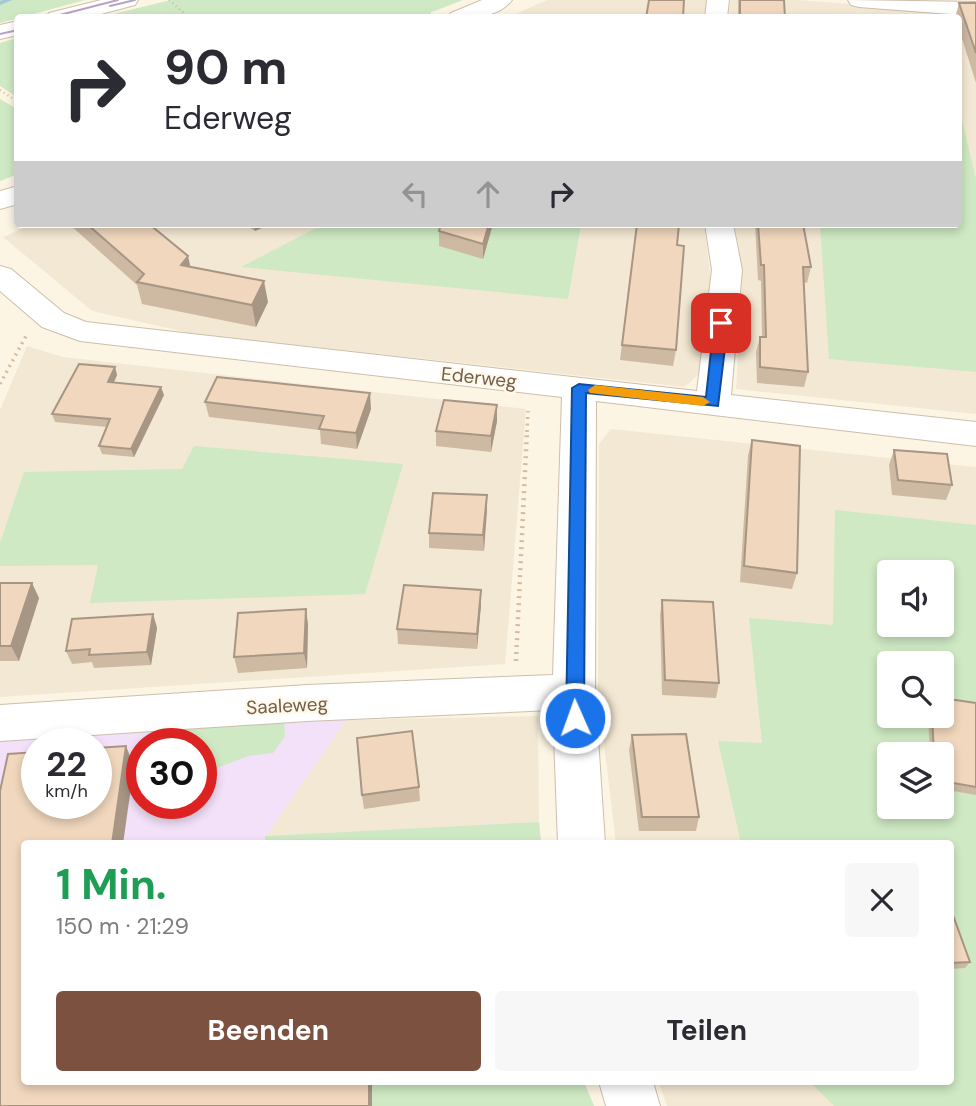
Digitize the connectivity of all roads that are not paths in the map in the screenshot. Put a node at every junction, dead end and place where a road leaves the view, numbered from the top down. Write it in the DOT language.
graph roads {
  1 [pos="127,0"];
  2 [pos="501,0"];
  3 [pos="859,0"];
  4 [pos="976,9"];
  5 [pos="73,14"];
  6 [pos="468,14"];
  7 [pos="720,228"];
  8 [pos="0,275"];
  9 [pos="579,388"];
  10 [pos="713,403"];
  11 [pos="976,434"];
  12 [pos="574,692"];
  13 [pos="0,723"];
  14 [pos="582,840"];
  15 [pos="627,1085"];
  16 [pos="633,1106"];
  1 -- 5 [label="street"];
  2 -- 6 [label="street"];
  3 -- 4 [label="street"];
  7 -- 10 [label="street"];
  8 -- 9 [label="street, Ederweg"];
  9 -- 10 [label="street, Ederweg"];
  9 -- 12 [label="street"];
  10 -- 11 [label="street, Ederweg"];
  12 -- 13 [label="street, Saaleweg"];
  12 -- 14 [label="street"];
  15 -- 16 [label="street"];
}
